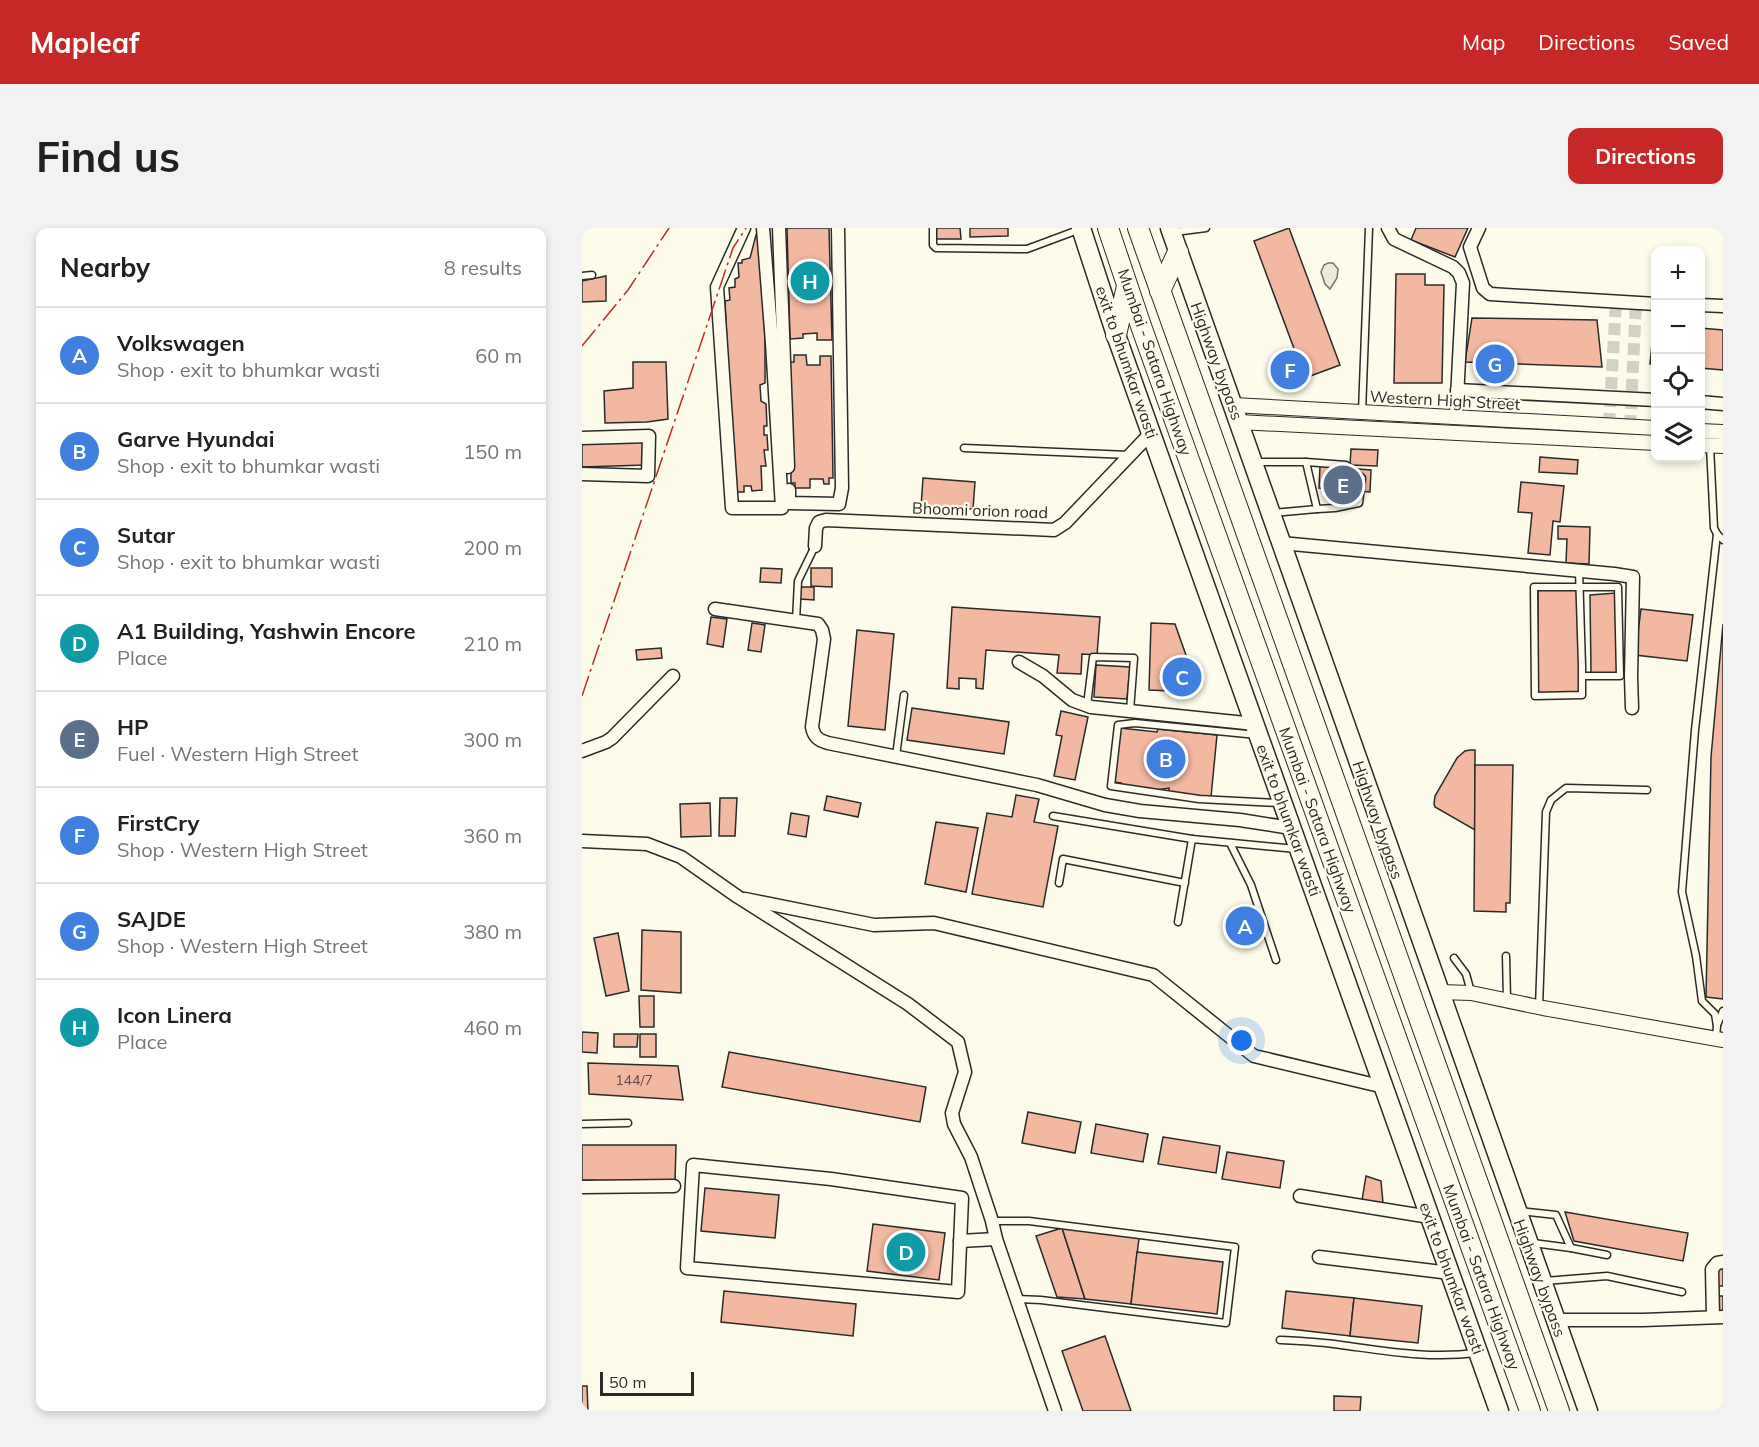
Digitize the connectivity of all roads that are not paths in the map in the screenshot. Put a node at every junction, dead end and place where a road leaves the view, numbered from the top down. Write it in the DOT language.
graph roads {
  1 [pos="744,228"];
  2 [pos="763,228"];
  3 [pos="779,228"];
  4 [pos="838,228"];
  5 [pos="933,228"];
  6 [pos="1108,228"];
  7 [pos="1138,228"];
  8 [pos="1206,228"];
  9 [pos="1369,228"];
  10 [pos="1388,228"];
  11 [pos="1479,228"];
  12 [pos="1081,229"];
  13 [pos="1170,230"];
  14 [pos="1178,252"];
  15 [pos="592,275"];
  16 [pos="582,276"];
  17 [pos="1127,286"];
  18 [pos="1160,291"];
  19 [pos="1651,304"];
  20 [pos="1705,306"];
  21 [pos="1723,306"];
  22 [pos="1116,335"];
  23 [pos="1457,390"];
  24 [pos="1651,400"];
  25 [pos="1705,402"];
  26 [pos="1723,404"];
  27 [pos="1362,412"];
  28 [pos="1236,413"];
  29 [pos="1456,417"];
  30 [pos="1617,426"];
  31 [pos="1361,428"];
  32 [pos="1651,428"];
  33 [pos="1705,431"];
  34 [pos="1723,432"];
  35 [pos="1151,433"];
  36 [pos="582,438"];
  37 [pos="1617,441"];
  38 [pos="1651,443"];
  39 [pos="1711,445"];
  40 [pos="964,448"];
  41 [pos="1130,454"];
  42 [pos="1252,462"];
  43 [pos="1306,462"];
  44 [pos="582,474"];
  45 [pos="1317,509"];
  46 [pos="1270,513"];
  47 [pos="1717,534"];
  48 [pos="1723,540"];
  49 [pos="1281,543"];
  50 [pos="815,546"];
  51 [pos="1579,570"];
  52 [pos="1579,586"];
  53 [pos="715,609"];
  54 [pos="796,621"];
  55 [pos="1018,662"];
  56 [pos="673,676"];
  57 [pos="1582,676"];
  58 [pos="904,695"];
  59 [pos="1087,705"];
  60 [pos="1632,708"];
  61 [pos="1130,711"];
  62 [pos="1257,730"];
  63 [pos="582,751"];
  64 [pos="896,756"];
  65 [pos="1647,790"];
  66 [pos="1283,803"];
  67 [pos="1053,816"];
  68 [pos="1291,828"];
  69 [pos="1192,839"];
  70 [pos="582,841"];
  71 [pos="1230,843"];
  72 [pos="1299,849"];
  73 [pos="1185,882"];
  74 [pos="1059,883"];
  75 [pos="738,897"];
  76 [pos="1178,922"];
  77 [pos="1506,956"];
  78 [pos="1454,958"];
  79 [pos="1276,960"];
  80 [pos="1440,992"];
  81 [pos="1471,993"];
  82 [pos="1507,1000"];
  83 [pos="1539,1007"];
  84 [pos="1723,1011"];
  85 [pos="1718,1035"];
  86 [pos="1384,1087"];
  87 [pos="628,1123"];
  88 [pos="582,1124"];
  89 [pos="674,1186"];
  90 [pos="582,1187"];
  91 [pos="1300,1196"];
  92 [pos="1516,1211"];
  93 [pos="1430,1217"];
  94 [pos="992,1221"];
  95 [pos="996,1239"];
  96 [pos="960,1241"];
  97 [pos="1528,1242"];
  98 [pos="1571,1248"];
  99 [pos="1607,1255"];
  100 [pos="1318,1257"];
  101 [pos="1723,1262"];
  102 [pos="1450,1274"];
  103 [pos="1542,1282"];
  104 [pos="1682,1292"];
  105 [pos="1017,1299"];
  106 [pos="1718,1317"];
  107 [pos="1555,1320"];
  108 [pos="1280,1340"];
  109 [pos="1479,1352"];
  110 [pos="1055,1411"];
  111 [pos="1499,1411"];
  112 [pos="1530,1411"];
  113 [pos="1559,1411"];
  114 [pos="1588,1411"];
  1 -- 2 [label="street"];
  3 -- 4 [label="street"];
  5 -- 12 [label="lane"];
  6 -- 17 [label="highway, Mumbai - Satara Highway"];
  7 -- 18 [label="highway, Mumbai - Satara Highway"];
  8 -- 13 [label="lane"];
  9 -- 27 [label="lane"];
  10 -- 23 [label="street"];
  11 -- 19 [label="street"];
  12 -- 22 [label="main road, exit to bhumkar wasti"];
  13 -- 14 [label="main road, Highway bypass"];
  14 -- 18 [label="highway"];
  14 -- 28 [label="main road, Highway bypass"];
  15 -- 16 [label="lane"];
  17 -- 22 [label="highway"];
  17 -- 112 [label="highway, Mumbai - Satara Highway"];
  18 -- 113 [label="highway, Mumbai - Satara Highway"];
  20 -- 21 [label="street"];
  22 -- 35 [label="main road, exit to bhumkar wasti"];
  23 -- 24 [label="street"];
  23 -- 29 [label="street"];
  25 -- 26 [label="street"];
  27 -- 28 [label="street, Western High Street"];
  27 -- 29 [label="street, Western High Street"];
  27 -- 31 [label="street"];
  28 -- 31 [label="street, Western High Street"];
  28 -- 42 [label="main road, Highway bypass"];
  29 -- 30 [label="street, Western High Street"];
  30 -- 32 [label="street, Western High Street"];
  30 -- 37 [label="street"];
  31 -- 37 [label="street, Western High Street"];
  33 -- 34 [label="street"];
  35 -- 41 [label="street, Bhoomi orion road"];
  35 -- 62 [label="main road, exit to bhumkar wasti"];
  36 -- 44 [label="street"];
  37 -- 38 [label="street, Western High Street"];
  39 -- 47 [label="lane"];
  40 -- 41 [label="lane"];
  41 -- 50 [label="street, Bhoomi orion road"];
  42 -- 43 [label="lane"];
  42 -- 46 [label="main road, Highway bypass"];
  43 -- 45 [label="lane"];
  43 -- 45 [label="lane"];
  45 -- 46 [label="lane"];
  46 -- 49 [label="main road, Highway bypass"];
  47 -- 48 [label="lane"];
  47 -- 85 [label="lane"];
  49 -- 51 [label="street"];
  49 -- 80 [label="main road, Highway bypass"];
  50 -- 54 [label="lane"];
  51 -- 52 [label="lane"];
  51 -- 60 [label="street"];
  52 -- 57 [label="lane"];
  52 -- 57 [label="lane"];
  52 -- 57 [label="lane"];
  53 -- 54 [label="street"];
  54 -- 64 [label="street"];
  55 -- 59 [label="street"];
  56 -- 63 [label="street"];
  58 -- 64 [label="lane"];
  59 -- 61 [label="street"];
  59 -- 61 [label="lane"];
  61 -- 62 [label="street"];
  62 -- 66 [label="main road, exit to bhumkar wasti"];
  62 -- 66 [label="lane"];
  64 -- 68 [label="street"];
  65 -- 83 [label="lane"];
  66 -- 68 [label="main road, exit to bhumkar wasti"];
  67 -- 69 [label="lane"];
  68 -- 72 [label="main road, exit to bhumkar wasti"];
  69 -- 71 [label="lane"];
  69 -- 73 [label="lane"];
  70 -- 75 [label="street"];
  71 -- 72 [label="lane"];
  71 -- 79 [label="lane"];
  72 -- 86 [label="main road, exit to bhumkar wasti"];
  73 -- 74 [label="lane"];
  73 -- 76 [label="lane"];
  75 -- 86 [label="street"];
  75 -- 94 [label="street"];
  77 -- 82 [label="lane"];
  78 -- 81 [label="lane"];
  80 -- 81 [label="street"];
  80 -- 92 [label="main road, Highway bypass"];
  81 -- 82 [label="street"];
  82 -- 83 [label="street"];
  83 -- 85 [label="street"];
  84 -- 85 [label="lane"];
  86 -- 93 [label="main road, exit to bhumkar wasti"];
  87 -- 88 [label="lane"];
  89 -- 90 [label="street"];
  91 -- 93 [label="street"];
  92 -- 97 [label="main road, Highway bypass"];
  92 -- 98 [label="lane"];
  93 -- 102 [label="main road, exit to bhumkar wasti"];
  94 -- 95 [label="street"];
  94 -- 105 [label="lane"];
  95 -- 96 [label="street"];
  95 -- 105 [label="street"];
  96 -- 96 [label="street"];
  97 -- 98 [label="lane"];
  97 -- 103 [label="main road, Highway bypass"];
  98 -- 99 [label="lane"];
  100 -- 102 [label="street"];
  101 -- 106 [label="street"];
  102 -- 109 [label="main road, exit to bhumkar wasti"];
  103 -- 104 [label="lane"];
  103 -- 107 [label="main road, Highway bypass"];
  105 -- 110 [label="street"];
  106 -- 107 [label="street"];
  107 -- 114 [label="main road, Highway bypass"];
  108 -- 109 [label="lane"];
  109 -- 111 [label="main road, exit to bhumkar wasti"];
}
